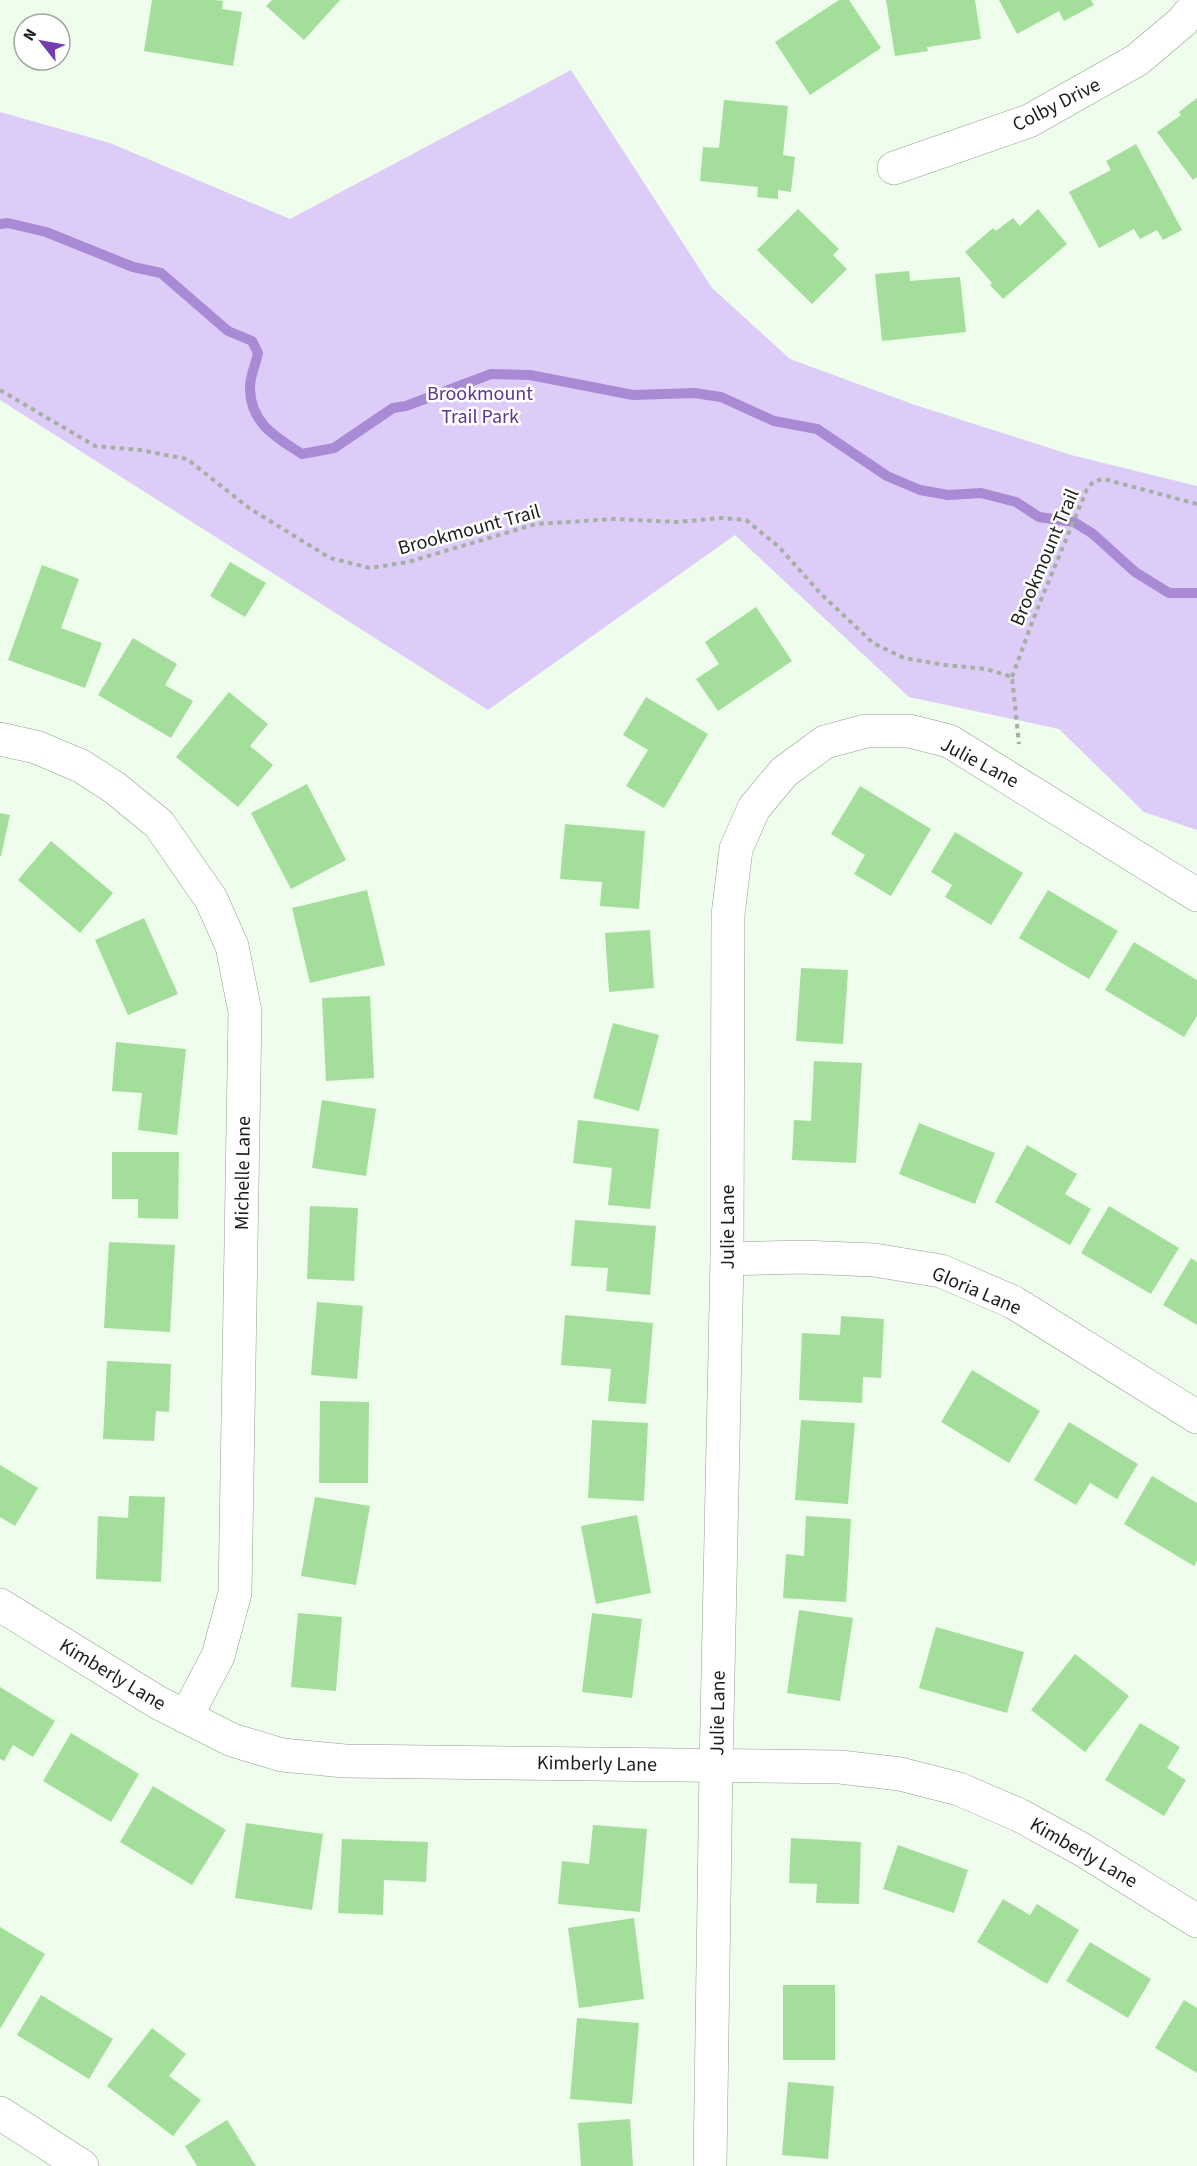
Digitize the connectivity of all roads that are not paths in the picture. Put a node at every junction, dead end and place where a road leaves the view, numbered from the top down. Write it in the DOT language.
graph roads {
  1 [pos="1197,4"];
  2 [pos="894,168"];
  3 [pos="0,739"];
  4 [pos="1197,895"];
  5 [pos="727,1259"];
  6 [pos="1197,1417"];
  7 [pos="0,1605"];
  8 [pos="186,1718"];
  9 [pos="716,1766"];
  10 [pos="1197,1921"];
  11 [pos="0,2113"];
  12 [pos="82,2166"];
  13 [pos="710,2166"];
  1 -- 2 [label="street, Colby Drive"];
  3 -- 8 [label="street, Michelle Lane"];
  4 -- 5 [label="street, Julie Lane"];
  5 -- 6 [label="street, Gloria Lane"];
  5 -- 9 [label="street, Julie Lane"];
  7 -- 8 [label="street, Kimberly Lane"];
  8 -- 9 [label="street, Kimberly Lane"];
  9 -- 10 [label="street, Kimberly Lane"];
  9 -- 13 [label="street, Julie Lane"];
  11 -- 12 [label="street"];
}
